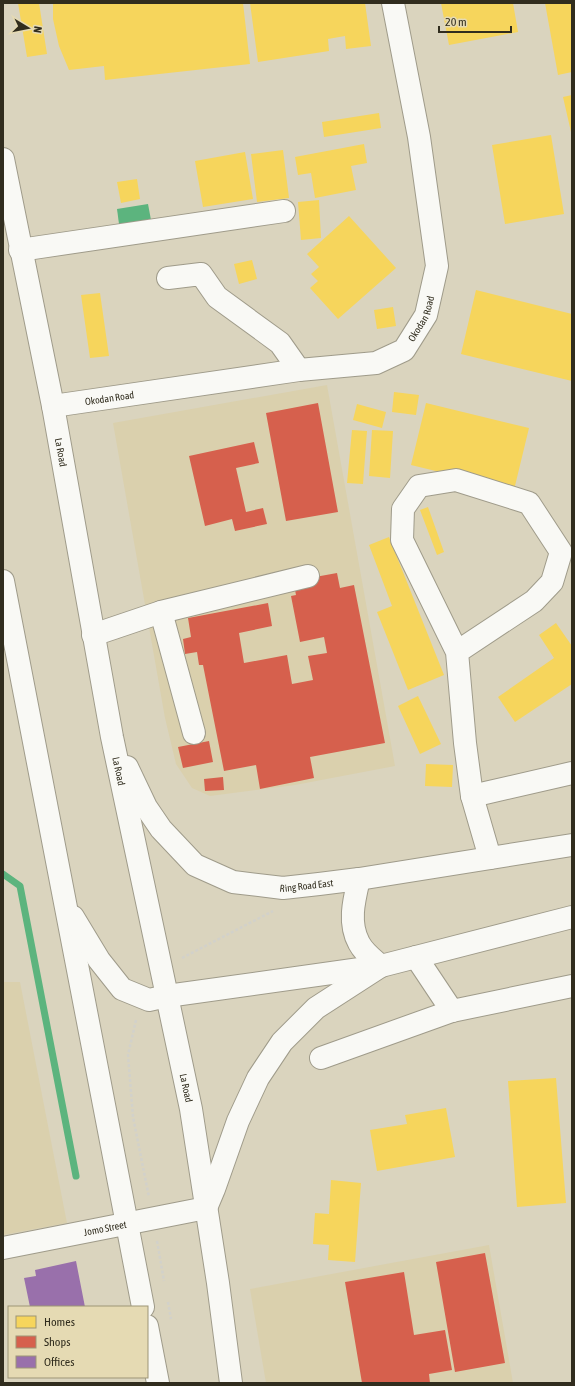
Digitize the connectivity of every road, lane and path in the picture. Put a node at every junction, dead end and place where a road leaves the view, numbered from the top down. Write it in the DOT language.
graph roads {
  1 [pos="393,3"];
  2 [pos="3,159"];
  3 [pos="284,211"];
  4 [pos="8,213"];
  5 [pos="20,250"];
  6 [pos="168,278"];
  7 [pos="299,370"];
  8 [pos="53,406"];
  9 [pos="308,576"];
  10 [pos="3,581"];
  11 [pos="161,612"];
  12 [pos="93,635"];
  13 [pos="457,652"];
  14 [pos="194,733"];
  15 [pos="112,737"];
  16 [pos="572,773"];
  17 [pos="472,796"];
  18 [pos="572,845"];
  19 [pos="490,858"];
  20 [pos="359,879"];
  21 [pos="66,904"];
  22 [pos="572,917"];
  23 [pos="416,957"];
  24 [pos="381,966"];
  25 [pos="572,986"];
  26 [pos="167,996"];
  27 [pos="452,1011"];
  28 [pos="321,1058"];
  29 [pos="206,1208"];
  30 [pos="128,1224"];
  31 [pos="3,1248"];
  32 [pos="143,1306"];
  33 [pos="148,1331"];
  34 [pos="158,1383"];
  35 [pos="231,1383"];
  1 -- 7 [label="main road, Okodan Road"];
  2 -- 4 [label="main road, La Road"];
  3 -- 5 [label="main road"];
  4 -- 5 [label="main road, La Road"];
  5 -- 8 [label="main road, La Road"];
  6 -- 7 [label="main road"];
  7 -- 8 [label="main road, Okodan Road"];
  8 -- 12 [label="main road, La Road"];
  9 -- 11 [label="main road"];
  10 -- 21 [label="main road"];
  11 -- 12 [label="main road"];
  11 -- 14 [label="main road"];
  12 -- 15 [label="main road, La Road"];
  13 -- 13 [label="main road"];
  13 -- 17 [label="main road"];
  15 -- 20 [label="main road, Ring Road East"];
  15 -- 26 [label="main road, La Road"];
  16 -- 17 [label="main road"];
  17 -- 19 [label="main road"];
  18 -- 19 [label="main road, Ring Road East"];
  19 -- 20 [label="main road, Ring Road East"];
  20 -- 24 [label="main road"];
  21 -- 26 [label="main road"];
  21 -- 30 [label="main road"];
  22 -- 23 [label="main road"];
  23 -- 24 [label="main road"];
  23 -- 27 [label="main road"];
  24 -- 26 [label="main road"];
  24 -- 29 [label="main road"];
  25 -- 27 [label="main road"];
  26 -- 29 [label="main road, La Road"];
  27 -- 28 [label="main road"];
  29 -- 30 [label="main road, Jomo Street"];
  29 -- 35 [label="main road, La Road"];
  30 -- 31 [label="main road, Jomo Street"];
  30 -- 32 [label="main road"];
  33 -- 34 [label="main road"];
}
